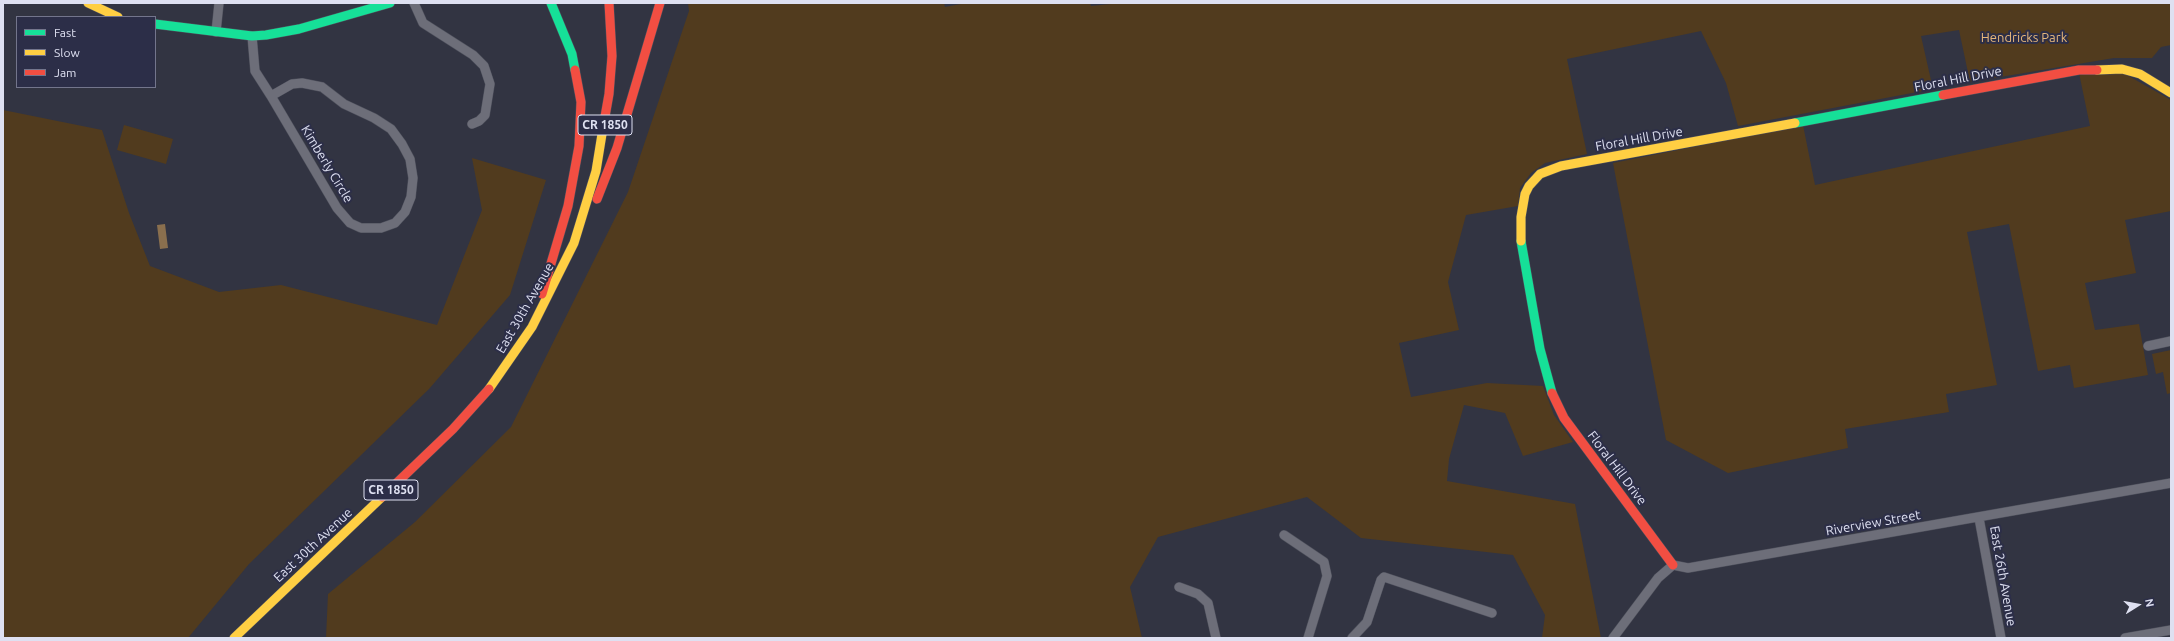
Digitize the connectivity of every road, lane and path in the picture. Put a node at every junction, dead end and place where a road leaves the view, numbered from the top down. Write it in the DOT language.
graph roads {
  1 [pos="88,3"];
  2 [pos="219,3"];
  3 [pos="390,3"];
  4 [pos="414,3"];
  5 [pos="551,3"];
  6 [pos="609,3"];
  7 [pos="660,3"];
  8 [pos="116,16"];
  9 [pos="156,24"];
  10 [pos="216,32"];
  11 [pos="252,36"];
  12 [pos="2171,93"];
  13 [pos="271,96"];
  14 [pos="472,124"];
  15 [pos="574,243"];
  16 [pos="532,327"];
  17 [pos="2171,342"];
  18 [pos="2148,346"];
  19 [pos="2171,483"];
  20 [pos="1979,518"];
  21 [pos="1284,535"];
  22 [pos="1673,565"];
  23 [pos="1179,587"];
  24 [pos="1492,613"];
  25 [pos="2171,630"];
  26 [pos="234,638"];
  27 [pos="1216,638"];
  28 [pos="1308,638"];
  29 [pos="1352,638"];
  30 [pos="1613,638"];
  31 [pos="2001,638"];
  32 [pos="2125,638"];
  1 -- 8 [label="main road"];
  2 -- 10 [label="street"];
  3 -- 11 [label="main road"];
  4 -- 14 [label="street"];
  5 -- 16 [label="main road"];
  6 -- 15 [label="main road, East 30th Avenue / CR 1850"];
  7 -- 15 [label="main road"];
  9 -- 10 [label="main road"];
  10 -- 11 [label="main road"];
  11 -- 13 [label="street, Kimberly Circle"];
  12 -- 22 [label="main road, Floral Hill Drive"];
  13 -- 13 [label="street, Kimberly Circle"];
  15 -- 16 [label="main road, East 30th Avenue / CR 1850"];
  16 -- 26 [label="main road, East 30th Avenue / CR 1850"];
  17 -- 18 [label="street"];
  19 -- 20 [label="street, Riverview Street"];
  20 -- 22 [label="street, Riverview Street"];
  20 -- 31 [label="street, East 26th Avenue"];
  21 -- 28 [label="street"];
  22 -- 30 [label="street"];
  23 -- 27 [label="street"];
  24 -- 29 [label="street"];
  25 -- 32 [label="street"];
}
